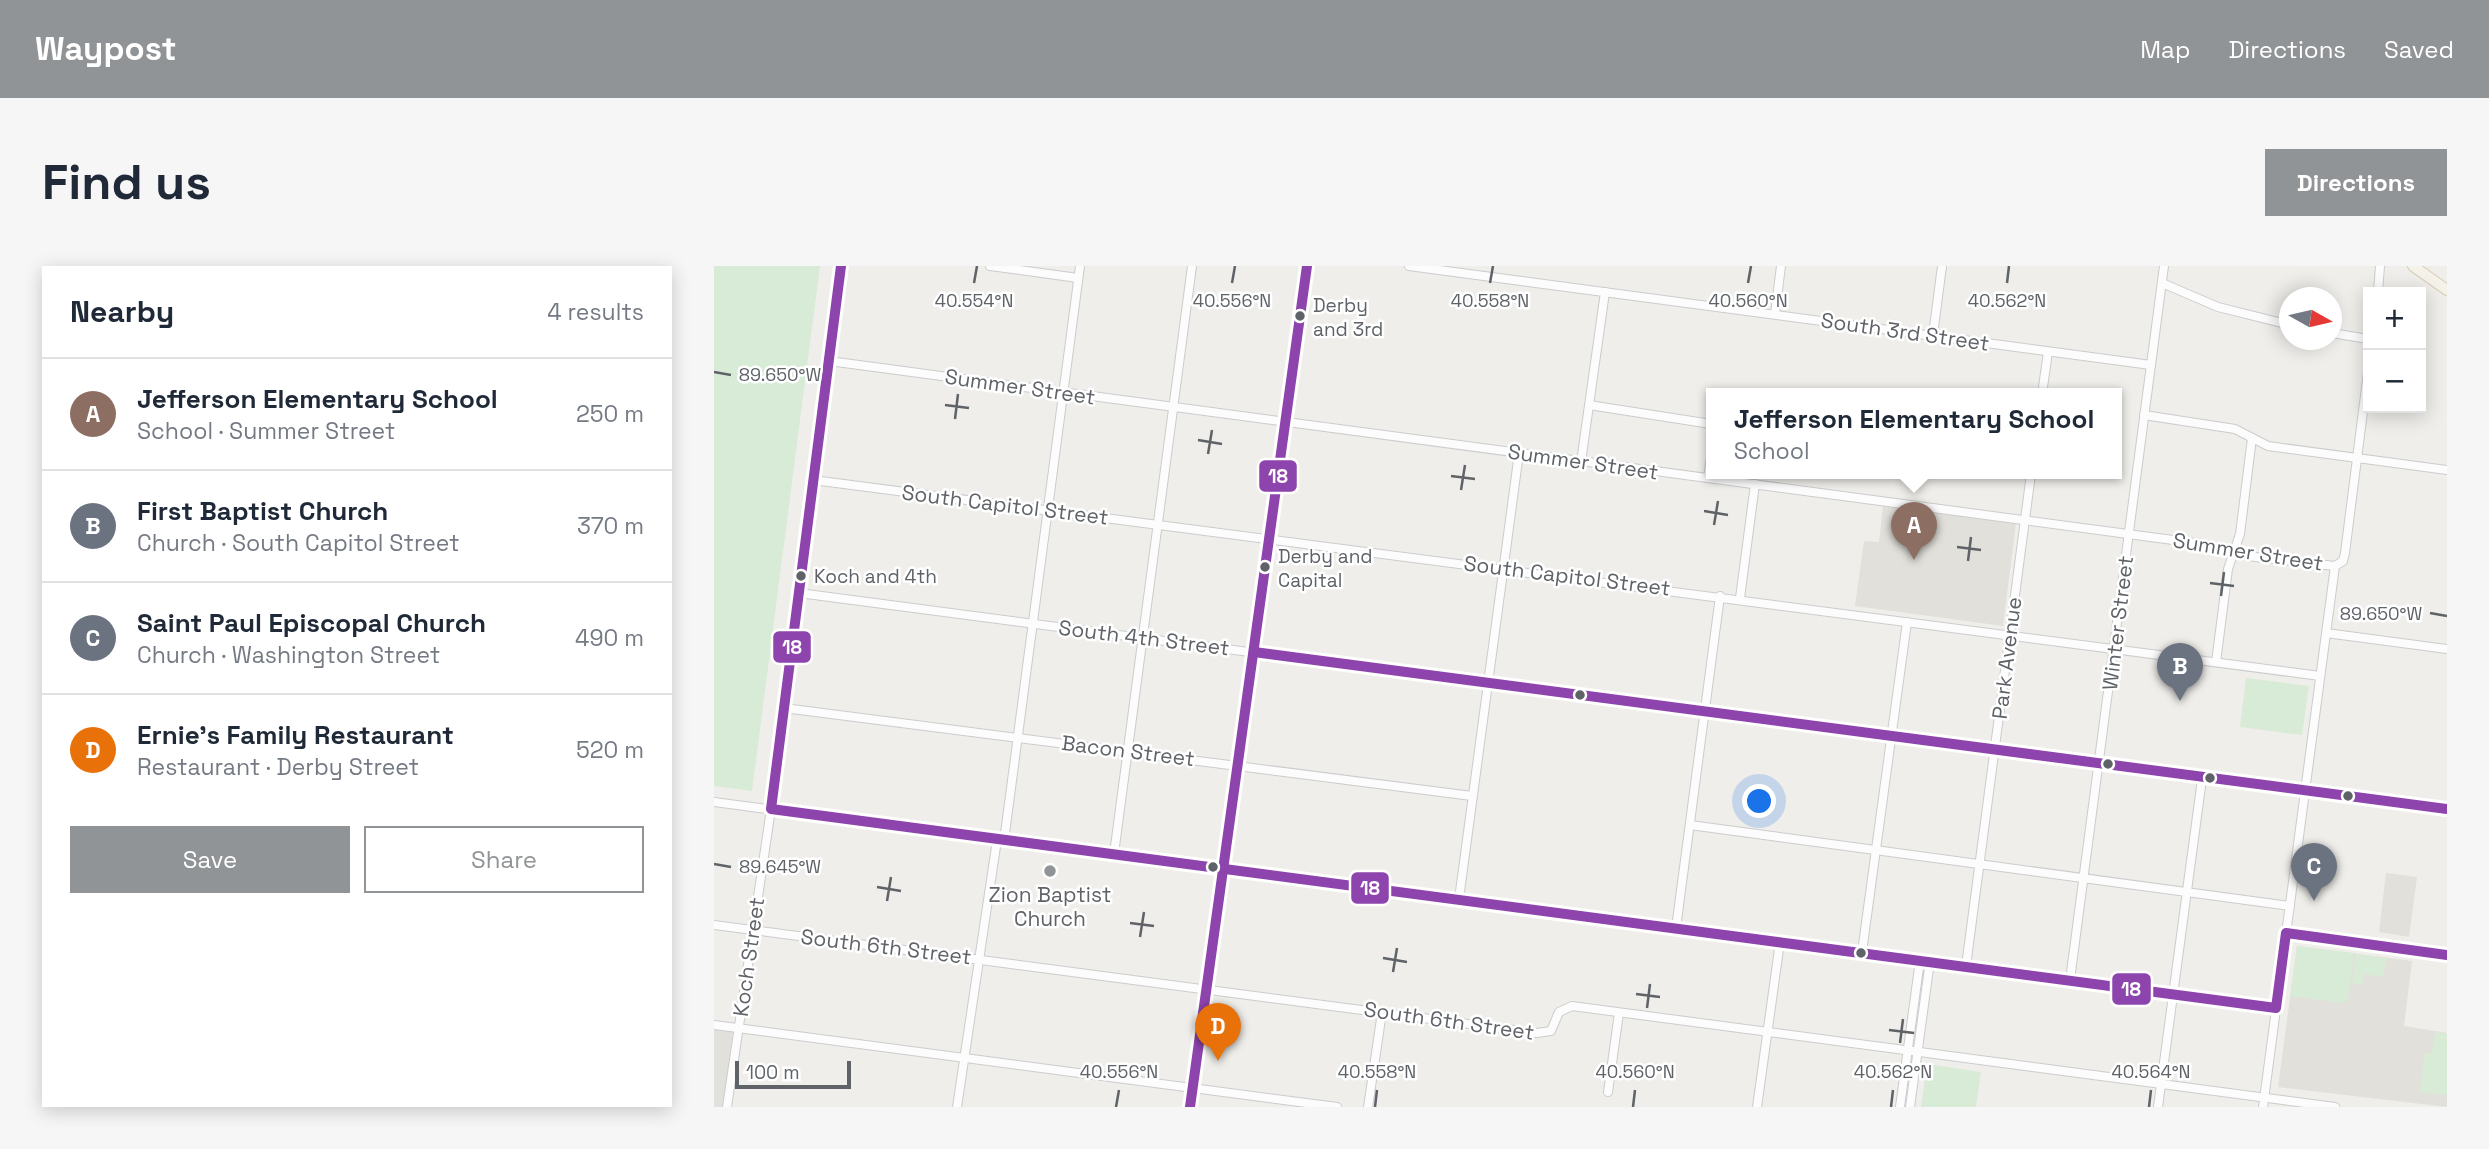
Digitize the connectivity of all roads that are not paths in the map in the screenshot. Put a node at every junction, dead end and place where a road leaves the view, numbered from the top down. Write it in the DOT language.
graph roads {
  1 [pos="841,266"];
  2 [pos="990,266"];
  3 [pos="1080,266"];
  4 [pos="1192,266"];
  5 [pos="1307,266"];
  6 [pos="1409,266"];
  7 [pos="1781,266"];
  8 [pos="1942,266"];
  9 [pos="2164,266"];
  10 [pos="2380,266"];
  11 [pos="2386,266"];
  12 [pos="2408,266"];
  13 [pos="2418,269"];
  14 [pos="1078,278"];
  15 [pos="2162,283"];
  16 [pos="2379,287"];
  17 [pos="2380,287"];
  18 [pos="2447,290"];
  19 [pos="1605,292"];
  20 [pos="1774,314"];
  21 [pos="2279,322"];
  22 [pos="2342,334"];
  23 [pos="1933,335"];
  24 [pos="2363,339"];
  25 [pos="2048,352"];
  26 [pos="829,361"];
  27 [pos="2151,365"];
  28 [pos="2043,388"];
  29 [pos="1062,393"];
  30 [pos="1589,405"];
  31 [pos="2363,408"];
  32 [pos="1173,409"];
  33 [pos="2144,415"];
  34 [pos="1286,422"];
  35 [pos="1706,423"];
  36 [pos="2252,438"];
  37 [pos="1519,453"];
  38 [pos="2356,458"];
  39 [pos="1581,462"];
  40 [pos="2447,470"];
  41 [pos="1706,478"];
  42 [pos="1716,479"];
  43 [pos="2030,479"];
  44 [pos="813,480"];
  45 [pos="1755,484"];
  46 [pos="1049,510"];
  47 [pos="2025,520"];
  48 [pos="1159,524"];
  49 [pos="2129,533"];
  50 [pos="1270,539"];
  51 [pos="2234,551"];
  52 [pos="2335,566"];
  53 [pos="1504,568"];
  54 [pos="799,593"];
  55 [pos="1720,596"];
  56 [pos="1740,598"];
  57 [pos="1907,622"];
  58 [pos="1033,624"];
  59 [pos="2326,633"];
  60 [pos="2010,635"];
  61 [pos="1144,639"];
  62 [pos="2115,648"];
  63 [pos="2447,649"];
  64 [pos="1254,652"];
  65 [pos="2216,662"];
  66 [pos="2320,676"];
  67 [pos="1489,682"];
  68 [pos="784,708"];
  69 [pos="1705,712"];
  70 [pos="1892,736"];
  71 [pos="1018,738"];
  72 [pos="1995,750"];
  73 [pos="1128,751"];
  74 [pos="1239,765"];
  75 [pos="2099,765"];
  76 [pos="2202,779"];
  77 [pos="2306,791"];
  78 [pos="1472,796"];
  79 [pos="714,802"];
  80 [pos="771,809"];
  81 [pos="2447,809"];
  82 [pos="1690,825"];
  83 [pos="1000,840"];
  84 [pos="1876,851"];
  85 [pos="1114,853"];
  86 [pos="1980,864"];
  87 [pos="1225,867"];
  88 [pos="2084,878"];
  89 [pos="2187,892"];
  90 [pos="1459,899"];
  91 [pos="2290,906"];
  92 [pos="714,925"];
  93 [pos="1676,928"];
  94 [pos="753,930"];
  95 [pos="2286,933"];
  96 [pos="1780,942"];
  97 [pos="1862,952"];
  98 [pos="2447,955"];
  99 [pos="979,959"];
  100 [pos="1920,960"];
  101 [pos="1930,961"];
  102 [pos="1966,966"];
  103 [pos="2070,980"];
  104 [pos="1208,989"];
  105 [pos="2173,994"];
  106 [pos="2276,1008"];
  107 [pos="1382,1012"];
  108 [pos="1619,1013"];
  109 [pos="714,1025"];
  110 [pos="738,1028"];
  111 [pos="1767,1032"];
  112 [pos="1907,1051"];
  113 [pos="1918,1052"];
  114 [pos="964,1058"];
  115 [pos="2161,1084"];
  116 [pos="1193,1088"];
  117 [pos="1608,1092"];
  118 [pos="2264,1102"];
  119 [pos="727,1107"];
  120 [pos="957,1107"];
  121 [pos="1190,1107"];
  122 [pos="1337,1107"];
  123 [pos="1368,1107"];
  124 [pos="1757,1107"];
  125 [pos="1900,1107"];
  126 [pos="1910,1107"];
  127 [pos="2158,1107"];
  128 [pos="2335,1107"];
  1 -- 26 [label="street, Koch Street"];
  2 -- 14 [label="street"];
  3 -- 14 [label="street"];
  4 -- 32 [label="street"];
  5 -- 34 [label="main road"];
  6 -- 19 [label="street, South 3rd Street"];
  7 -- 20 [label="street"];
  8 -- 23 [label="street"];
  9 -- 15 [label="street, Winter Street"];
  10 -- 16 [label="street"];
  11 -- 17 [label="street"];
  12 -- 13 [label="street"];
  13 -- 18 [label="main road"];
  14 -- 29 [label="street"];
  15 -- 21 [label="street"];
  15 -- 27 [label="street, Winter Street"];
  19 -- 20 [label="street, South 3rd Street"];
  19 -- 30 [label="street"];
  20 -- 23 [label="street, South 3rd Street"];
  22 -- 24 [label="street"];
  23 -- 25 [label="street, South 3rd Street"];
  25 -- 27 [label="street, South 3rd Street"];
  25 -- 28 [label="street"];
  26 -- 29 [label="street, Summer Street"];
  26 -- 44 [label="street, Koch Street"];
  27 -- 33 [label="street, Winter Street"];
  29 -- 32 [label="street, Summer Street"];
  29 -- 46 [label="street"];
  30 -- 35 [label="street"];
  30 -- 39 [label="street"];
  31 -- 38 [label="street"];
  32 -- 34 [label="street, Summer Street"];
  32 -- 48 [label="street"];
  33 -- 36 [label="street"];
  33 -- 49 [label="street, Winter Street"];
  34 -- 37 [label="street, Summer Street"];
  34 -- 50 [label="main road"];
  36 -- 38 [label="street"];
  36 -- 51 [label="street"];
  37 -- 39 [label="street, Summer Street"];
  37 -- 53 [label="street"];
  38 -- 40 [label="street"];
  38 -- 52 [label="street"];
  39 -- 41 [label="street, Summer Street"];
  42 -- 45 [label="street, Summer Street"];
  43 -- 47 [label="street, Park Avenue"];
  44 -- 46 [label="street, South Capitol Street"];
  44 -- 54 [label="street, Koch Street"];
  45 -- 47 [label="street, Summer Street"];
  45 -- 56 [label="street"];
  46 -- 48 [label="street, South Capitol Street"];
  46 -- 58 [label="street"];
  47 -- 49 [label="street, Summer Street"];
  47 -- 60 [label="street, Park Avenue"];
  48 -- 50 [label="street, South Capitol Street"];
  48 -- 61 [label="street"];
  49 -- 51 [label="street, Summer Street"];
  49 -- 62 [label="street, Winter Street"];
  50 -- 53 [label="street, South Capitol Street"];
  50 -- 64 [label="main road"];
  51 -- 52 [label="street, Summer Street"];
  51 -- 65 [label="street"];
  52 -- 59 [label="street"];
  53 -- 55 [label="street, South Capitol Street"];
  53 -- 67 [label="street"];
  54 -- 58 [label="street, South 4th Street"];
  54 -- 68 [label="street, Koch Street"];
  55 -- 56 [label="street, South Capitol Street"];
  55 -- 69 [label="street"];
  56 -- 57 [label="street, South Capitol Street"];
  57 -- 60 [label="street, South Capitol Street"];
  57 -- 70 [label="street"];
  58 -- 61 [label="street, South 4th Street"];
  58 -- 71 [label="street"];
  59 -- 63 [label="street"];
  59 -- 66 [label="street"];
  60 -- 62 [label="street, South Capitol Street"];
  60 -- 72 [label="street, Park Avenue"];
  61 -- 64 [label="street, South 4th Street"];
  61 -- 73 [label="street"];
  62 -- 65 [label="street, South Capitol Street"];
  62 -- 75 [label="street, Winter Street"];
  64 -- 67 [label="street, South 4th Street"];
  64 -- 74 [label="main road"];
  65 -- 66 [label="street, South Capitol Street"];
  66 -- 77 [label="street"];
  67 -- 69 [label="street, South 4th Street"];
  67 -- 78 [label="street"];
  68 -- 71 [label="street, Bacon Street"];
  68 -- 80 [label="street, Koch Street"];
  69 -- 70 [label="street, South 4th Street"];
  69 -- 82 [label="street"];
  70 -- 72 [label="street, South 4th Street"];
  70 -- 84 [label="street"];
  71 -- 73 [label="street, Bacon Street"];
  71 -- 83 [label="street"];
  72 -- 75 [label="street, South 4th Street"];
  72 -- 86 [label="street, Park Avenue"];
  73 -- 74 [label="street, Bacon Street"];
  73 -- 85 [label="street"];
  74 -- 78 [label="street, Bacon Street"];
  74 -- 87 [label="main road"];
  75 -- 76 [label="street, South 4th Street"];
  75 -- 88 [label="street, Winter Street"];
  76 -- 77 [label="street, South 4th Street"];
  76 -- 89 [label="street"];
  77 -- 81 [label="street, South 4th Street"];
  77 -- 91 [label="street"];
  78 -- 90 [label="street"];
  79 -- 80 [label="street"];
  80 -- 83 [label="street"];
  80 -- 94 [label="street, Koch Street"];
  82 -- 84 [label="street"];
  82 -- 93 [label="street"];
  83 -- 85 [label="street"];
  83 -- 99 [label="street"];
  84 -- 86 [label="street"];
  84 -- 97 [label="street"];
  85 -- 87 [label="street"];
  86 -- 88 [label="street"];
  86 -- 102 [label="street, Park Avenue"];
  87 -- 90 [label="street"];
  87 -- 104 [label="main road"];
  88 -- 89 [label="street"];
  88 -- 103 [label="street, Winter Street"];
  89 -- 91 [label="street"];
  89 -- 105 [label="street"];
  90 -- 93 [label="street"];
  91 -- 95 [label="street"];
  92 -- 94 [label="street, South 6th Street"];
  93 -- 96 [label="street"];
  94 -- 99 [label="street, South 6th Street"];
  94 -- 110 [label="street, Koch Street"];
  95 -- 98 [label="street"];
  95 -- 106 [label="street"];
  96 -- 97 [label="street"];
  96 -- 111 [label="street"];
  97 -- 100 [label="street"];
  99 -- 104 [label="street, South 6th Street"];
  99 -- 114 [label="street"];
  100 -- 101 [label="street"];
  100 -- 112 [label="street"];
  101 -- 102 [label="street"];
  101 -- 113 [label="street"];
  102 -- 103 [label="street"];
  103 -- 105 [label="street"];
  104 -- 107 [label="street, South 6th Street"];
  104 -- 116 [label="main road"];
  105 -- 106 [label="street"];
  105 -- 115 [label="street"];
  106 -- 118 [label="street"];
  107 -- 108 [label="street, South 6th Street"];
  107 -- 123 [label="street"];
  108 -- 111 [label="street, South 6th Street"];
  108 -- 117 [label="street"];
  109 -- 110 [label="street"];
  110 -- 114 [label="street"];
  110 -- 119 [label="street, Koch Street"];
  111 -- 112 [label="street, South 6th Street"];
  111 -- 124 [label="street"];
  112 -- 113 [label="street, South 6th Street"];
  112 -- 125 [label="street"];
  113 -- 115 [label="street, South 6th Street"];
  113 -- 126 [label="street"];
  114 -- 116 [label="street"];
  114 -- 120 [label="street"];
  115 -- 118 [label="street, South 6th Street"];
  115 -- 127 [label="street"];
  116 -- 121 [label="main road"];
  116 -- 122 [label="street"];
  118 -- 128 [label="street, South 6th Street"];
}
